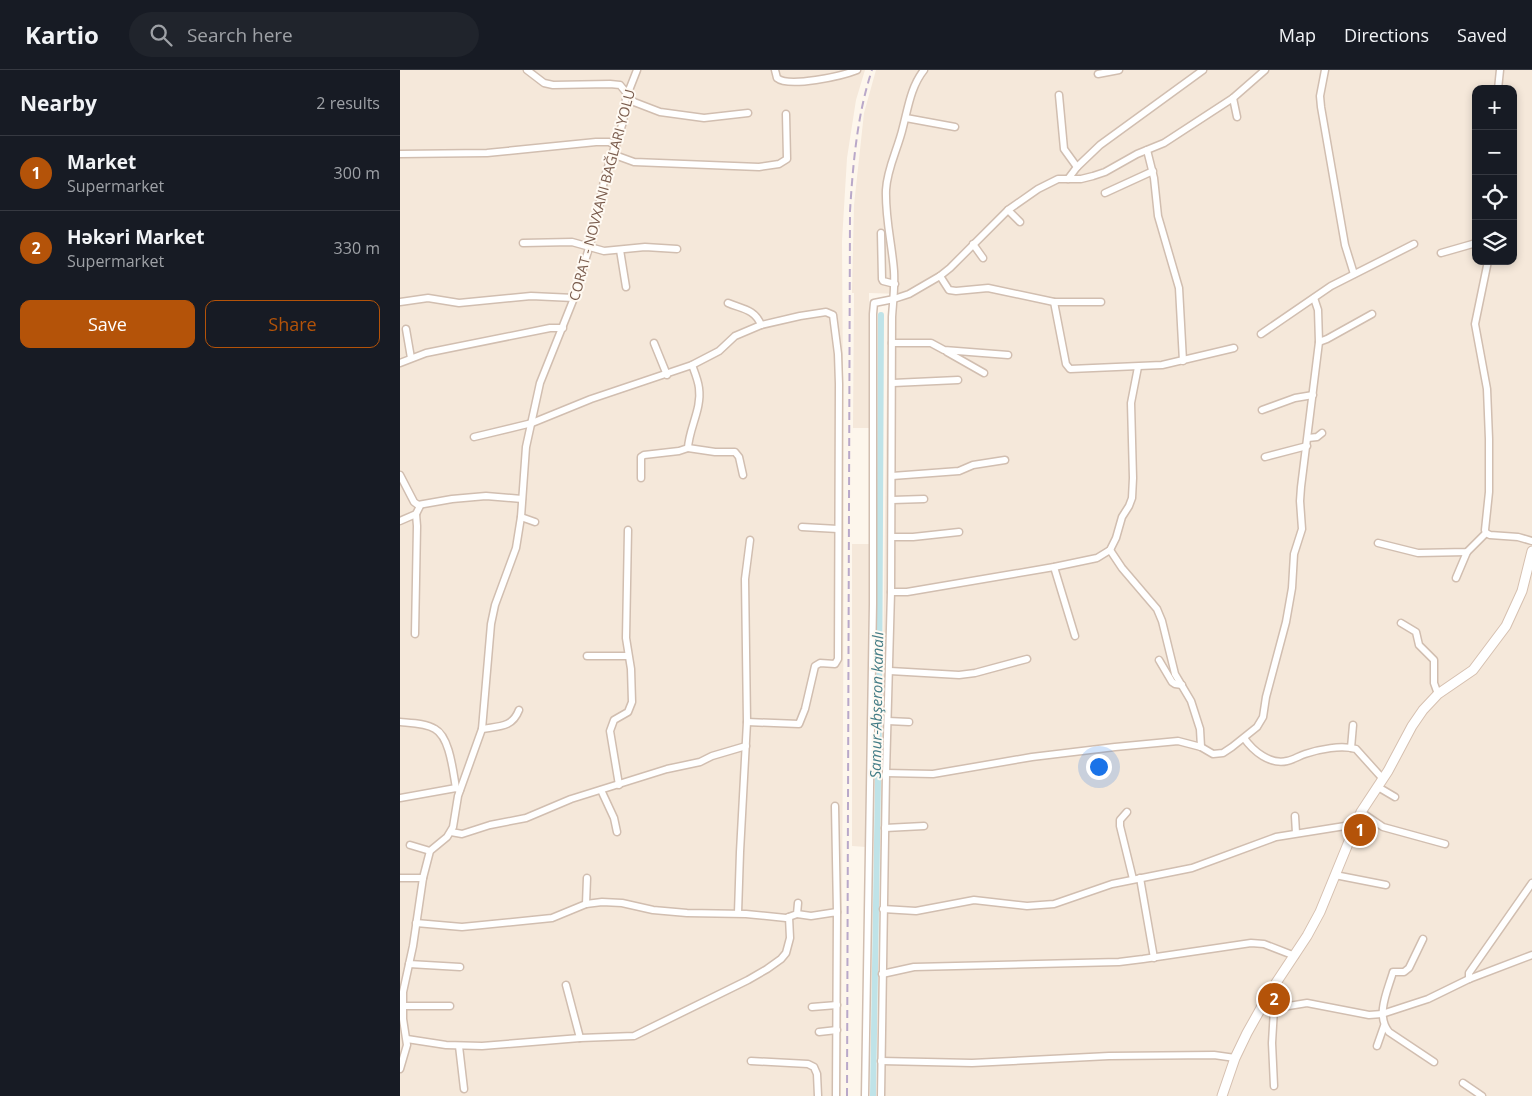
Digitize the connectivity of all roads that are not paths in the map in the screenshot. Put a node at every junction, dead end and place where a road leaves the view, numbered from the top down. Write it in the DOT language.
graph roads {
  1 [pos="527,70"];
  2 [pos="637,70"];
  3 [pos="775,70"];
  4 [pos="857,70"];
  5 [pos="924,70"];
  6 [pos="1119,70"];
  7 [pos="1203,70"];
  8 [pos="1265,70"];
  9 [pos="1325,70"];
  10 [pos="1500,70"];
  11 [pos="1098,74"];
  12 [pos="1498,85"];
  13 [pos="627,95"];
  14 [pos="1059,95"];
  15 [pos="1233,98"];
  16 [pos="748,113"];
  17 [pos="786,114"];
  18 [pos="1237,117"];
  19 [pos="906,118"];
  20 [pos="955,127"];
  21 [pos="616,145"];
  22 [pos="1147,150"];
  23 [pos="400,154"];
  24 [pos="612,154"];
  25 [pos="1076,167"];
  26 [pos="1153,171"];
  27 [pos="1068,178"];
  28 [pos="1105,193"];
  29 [pos="1008,210"];
  30 [pos="1020,222"];
  31 [pos="881,233"];
  32 [pos="522,243"];
  33 [pos="973,244"];
  34 [pos="1414,244"];
  35 [pos="1472,244"];
  36 [pos="590,248"];
  37 [pos="677,249"];
  38 [pos="620,250"];
  39 [pos="1441,253"];
  40 [pos="983,258"];
  41 [pos="1487,265"];
  42 [pos="1354,274"];
  43 [pos="940,276"];
  44 [pos="895,284"];
  45 [pos="626,287"];
  46 [pos="574,298"];
  47 [pos="1314,298"];
  48 [pos="894,299"];
  49 [pos="400,302"];
  50 [pos="1054,302"];
  51 [pos="1101,302"];
  52 [pos="728,303"];
  53 [pos="1372,314"];
  54 [pos="761,325"];
  55 [pos="563,328"];
  56 [pos="406,329"];
  57 [pos="1261,334"];
  58 [pos="1319,342"];
  59 [pos="654,343"];
  60 [pos="892,343"];
  61 [pos="1234,348"];
  62 [pos="944,350"];
  63 [pos="1008,355"];
  64 [pos="412,358"];
  65 [pos="1183,361"];
  66 [pos="400,363"];
  67 [pos="692,365"];
  68 [pos="1138,367"];
  69 [pos="984,373"];
  70 [pos="667,374"];
  71 [pos="958,380"];
  72 [pos="893,383"];
  73 [pos="1312,396"];
  74 [pos="1262,410"];
  75 [pos="532,423"];
  76 [pos="1322,433"];
  77 [pos="474,437"];
  78 [pos="1308,438"];
  79 [pos="1307,446"];
  80 [pos="688,448"];
  81 [pos="1265,457"];
  82 [pos="1006,460"];
  83 [pos="400,475"];
  84 [pos="743,475"];
  85 [pos="892,476"];
  86 [pos="641,478"];
  87 [pos="522,499"];
  88 [pos="924,499"];
  89 [pos="892,500"];
  90 [pos="420,506"];
  91 [pos="416,514"];
  92 [pos="521,517"];
  93 [pos="400,521"];
  94 [pos="535,522"];
  95 [pos="802,527"];
  96 [pos="838,529"];
  97 [pos="628,530"];
  98 [pos="959,532"];
  99 [pos="1486,533"];
  100 [pos="892,537"];
  101 [pos="750,540"];
  102 [pos="1532,541"];
  103 [pos="1378,543"];
  104 [pos="1110,550"];
  105 [pos="1532,551"];
  106 [pos="1467,552"];
  107 [pos="1054,567"];
  108 [pos="1456,578"];
  109 [pos="891,592"];
  110 [pos="1401,623"];
  111 [pos="415,634"];
  112 [pos="1075,636"];
  113 [pos="587,656"];
  114 [pos="628,656"];
  115 [pos="1027,659"];
  116 [pos="1159,660"];
  117 [pos="890,671"];
  118 [pos="1182,685"];
  119 [pos="1438,694"];
  120 [pos="518,710"];
  121 [pos="888,721"];
  122 [pos="400,722"];
  123 [pos="748,722"];
  124 [pos="909,722"];
  125 [pos="1353,725"];
  126 [pos="482,729"];
  127 [pos="1244,738"];
  128 [pos="746,746"];
  129 [pos="1201,747"];
  130 [pos="1350,748"];
  131 [pos="886,772"];
  132 [pos="1380,783"];
  133 [pos="619,785"];
  134 [pos="458,789"];
  135 [pos="601,790"];
  136 [pos="1395,797"];
  137 [pos="400,798"];
  138 [pos="835,806"];
  139 [pos="1127,812"];
  140 [pos="1361,812"];
  141 [pos="1295,816"];
  142 [pos="924,826"];
  143 [pos="1354,827"];
  144 [pos="885,828"];
  145 [pos="451,832"];
  146 [pos="616,832"];
  147 [pos="1296,833"];
  148 [pos="1445,844"];
  149 [pos="410,845"];
  150 [pos="430,850"];
  151 [pos="1336,875"];
  152 [pos="400,878"];
  153 [pos="423,878"];
  154 [pos="587,878"];
  155 [pos="1137,879"];
  156 [pos="1532,883"];
  157 [pos="1386,885"];
  158 [pos="798,903"];
  159 [pos="586,904"];
  160 [pos="883,909"];
  161 [pos="837,912"];
  162 [pos="738,914"];
  163 [pos="797,914"];
  164 [pos="790,917"];
  165 [pos="416,923"];
  166 [pos="1423,939"];
  167 [pos="1532,955"];
  168 [pos="1295,956"];
  169 [pos="1154,958"];
  170 [pos="410,964"];
  171 [pos="460,967"];
  172 [pos="882,974"];
  173 [pos="1469,979"];
  174 [pos="402,984"];
  175 [pos="566,985"];
  176 [pos="837,1005"];
  177 [pos="402,1006"];
  178 [pos="450,1006"];
  179 [pos="812,1007"];
  180 [pos="1261,1007"];
  181 [pos="1274,1008"];
  182 [pos="1382,1014"];
  183 [pos="402,1026"];
  184 [pos="1384,1026"];
  185 [pos="837,1030"];
  186 [pos="819,1032"];
  187 [pos="580,1038"];
  188 [pos="406,1039"];
  189 [pos="459,1046"];
  190 [pos="1376,1046"];
  191 [pos="1235,1058"];
  192 [pos="751,1061"];
  193 [pos="881,1061"];
  194 [pos="1434,1062"];
  195 [pos="400,1069"];
  196 [pos="1463,1083"];
  197 [pos="1274,1086"];
  198 [pos="464,1088"];
  199 [pos="818,1096"];
  200 [pos="836,1096"];
  201 [pos="865,1096"];
  202 [pos="881,1096"];
  203 [pos="1222,1096"];
  204 [pos="1482,1096"];
  1 -- 13 [label="street"];
  2 -- 13 [label="street"];
  3 -- 4 [label="street"];
  5 -- 19 [label="street"];
  6 -- 11 [label="street"];
  7 -- 25 [label="street"];
  8 -- 15 [label="street"];
  9 -- 42 [label="street"];
  10 -- 12 [label="street"];
  13 -- 16 [label="street"];
  13 -- 21 [label="street"];
  14 -- 25 [label="street"];
  15 -- 18 [label="street"];
  15 -- 22 [label="street"];
  17 -- 24 [label="street"];
  19 -- 20 [label="street"];
  19 -- 44 [label="street"];
  21 -- 23 [label="street"];
  21 -- 24 [label="street"];
  22 -- 26 [label="street"];
  22 -- 27 [label="street"];
  24 -- 36 [label="street"];
  25 -- 27 [label="street"];
  26 -- 28 [label="street"];
  26 -- 65 [label="street"];
  27 -- 29 [label="street"];
  29 -- 30 [label="street"];
  29 -- 33 [label="street"];
  31 -- 44 [label="street"];
  32 -- 36 [label="street"];
  33 -- 40 [label="street"];
  33 -- 43 [label="street"];
  34 -- 42 [label="street"];
  35 -- 39 [label="street"];
  36 -- 38 [label="street"];
  36 -- 46 [label="street"];
  37 -- 38 [label="street"];
  38 -- 45 [label="street"];
  41 -- 99 [label="street"];
  42 -- 47 [label="street"];
  43 -- 48 [label="street"];
  43 -- 50 [label="street"];
  44 -- 48 [label="street"];
  46 -- 49 [label="street"];
  46 -- 55 [label="street"];
  47 -- 57 [label="street"];
  47 -- 58 [label="street"];
  48 -- 60 [label="street"];
  48 -- 201 [label="street"];
  50 -- 51 [label="street"];
  50 -- 68 [label="street"];
  52 -- 54 [label="street"];
  53 -- 58 [label="street"];
  54 -- 67 [label="street"];
  54 -- 96 [label="street"];
  55 -- 64 [label="street"];
  55 -- 75 [label="street"];
  56 -- 64 [label="street"];
  58 -- 73 [label="street"];
  59 -- 70 [label="street"];
  60 -- 62 [label="street"];
  60 -- 72 [label="street"];
  61 -- 65 [label="street"];
  62 -- 63 [label="street"];
  62 -- 69 [label="street"];
  64 -- 66 [label="street"];
  65 -- 68 [label="street"];
  67 -- 70 [label="street"];
  67 -- 80 [label="street"];
  68 -- 104 [label="street"];
  70 -- 75 [label="street"];
  71 -- 72 [label="street"];
  72 -- 85 [label="street"];
  73 -- 74 [label="street"];
  73 -- 78 [label="street"];
  75 -- 77 [label="street"];
  75 -- 87 [label="street"];
  76 -- 78 [label="street"];
  78 -- 79 [label="street"];
  79 -- 81 [label="street"];
  79 -- 127 [label="street"];
  80 -- 84 [label="street"];
  80 -- 86 [label="street"];
  82 -- 85 [label="street"];
  83 -- 90 [label="street"];
  85 -- 89 [label="street"];
  87 -- 90 [label="street"];
  87 -- 92 [label="street"];
  88 -- 89 [label="street"];
  89 -- 100 [label="street"];
  90 -- 91 [label="street"];
  91 -- 93 [label="street"];
  91 -- 111 [label="street"];
  92 -- 94 [label="street"];
  92 -- 126 [label="street"];
  95 -- 96 [label="street"];
  96 -- 123 [label="street"];
  97 -- 114 [label="street"];
  98 -- 100 [label="street"];
  99 -- 102 [label="street"];
  99 -- 106 [label="street"];
  100 -- 109 [label="street"];
  101 -- 123 [label="street"];
  103 -- 106 [label="street"];
  104 -- 107 [label="street"];
  104 -- 118 [label="street"];
  105 -- 119 [label="street"];
  106 -- 108 [label="street"];
  107 -- 109 [label="street"];
  107 -- 112 [label="street"];
  109 -- 117 [label="street"];
  110 -- 119 [label="street"];
  113 -- 114 [label="street"];
  114 -- 133 [label="street"];
  115 -- 117 [label="street"];
  116 -- 118 [label="street"];
  117 -- 121 [label="street"];
  118 -- 129 [label="street"];
  119 -- 132 [label="street"];
  120 -- 126 [label="street"];
  121 -- 124 [label="street"];
  121 -- 131 [label="street"];
  122 -- 134 [label="street"];
  123 -- 128 [label="street"];
  125 -- 130 [label="street"];
  126 -- 134 [label="street"];
  127 -- 129 [label="street"];
  127 -- 130 [label="street"];
  128 -- 133 [label="street"];
  128 -- 162 [label="street"];
  129 -- 131 [label="street"];
  130 -- 132 [label="street"];
  131 -- 144 [label="street"];
  132 -- 136 [label="street"];
  132 -- 140 [label="street"];
  133 -- 135 [label="street"];
  134 -- 137 [label="street"];
  134 -- 145 [label="street"];
  135 -- 145 [label="street"];
  135 -- 146 [label="street"];
  138 -- 161 [label="street"];
  139 -- 155 [label="street"];
  140 -- 143 [label="street"];
  140 -- 148 [label="street"];
  141 -- 147 [label="street"];
  142 -- 144 [label="street"];
  143 -- 147 [label="street"];
  143 -- 151 [label="street"];
  144 -- 160 [label="street"];
  145 -- 150 [label="street"];
  147 -- 155 [label="street"];
  149 -- 150 [label="street"];
  150 -- 153 [label="street"];
  151 -- 157 [label="street"];
  151 -- 168 [label="street"];
  152 -- 153 [label="street"];
  153 -- 165 [label="street"];
  154 -- 159 [label="street"];
  155 -- 160 [label="street"];
  155 -- 169 [label="street"];
  156 -- 173 [label="street"];
  158 -- 163 [label="street"];
  159 -- 162 [label="street"];
  159 -- 165 [label="street"];
  160 -- 172 [label="street"];
  161 -- 163 [label="street"];
  161 -- 176 [label="street"];
  162 -- 164 [label="street"];
  163 -- 164 [label="street"];
  164 -- 187 [label="street"];
  165 -- 170 [label="street"];
  166 -- 182 [label="street"];
  167 -- 173 [label="street"];
  168 -- 169 [label="street"];
  168 -- 180 [label="street"];
  169 -- 172 [label="street"];
  170 -- 171 [label="street"];
  170 -- 174 [label="street"];
  172 -- 193 [label="street"];
  173 -- 182 [label="street"];
  174 -- 177 [label="street"];
  175 -- 187 [label="street"];
  176 -- 179 [label="street"];
  176 -- 185 [label="street"];
  177 -- 178 [label="street"];
  177 -- 183 [label="street"];
  180 -- 181 [label="street"];
  180 -- 191 [label="street"];
  181 -- 182 [label="street"];
  181 -- 197 [label="street"];
  182 -- 184 [label="street"];
  183 -- 188 [label="street"];
  184 -- 190 [label="street"];
  184 -- 194 [label="street"];
  185 -- 186 [label="street"];
  185 -- 200 [label="street"];
  187 -- 189 [label="street"];
  188 -- 189 [label="street"];
  188 -- 195 [label="street"];
  189 -- 198 [label="street"];
  191 -- 193 [label="street"];
  191 -- 203 [label="street"];
  192 -- 199 [label="street"];
  193 -- 202 [label="street"];
  196 -- 204 [label="street"];
}
